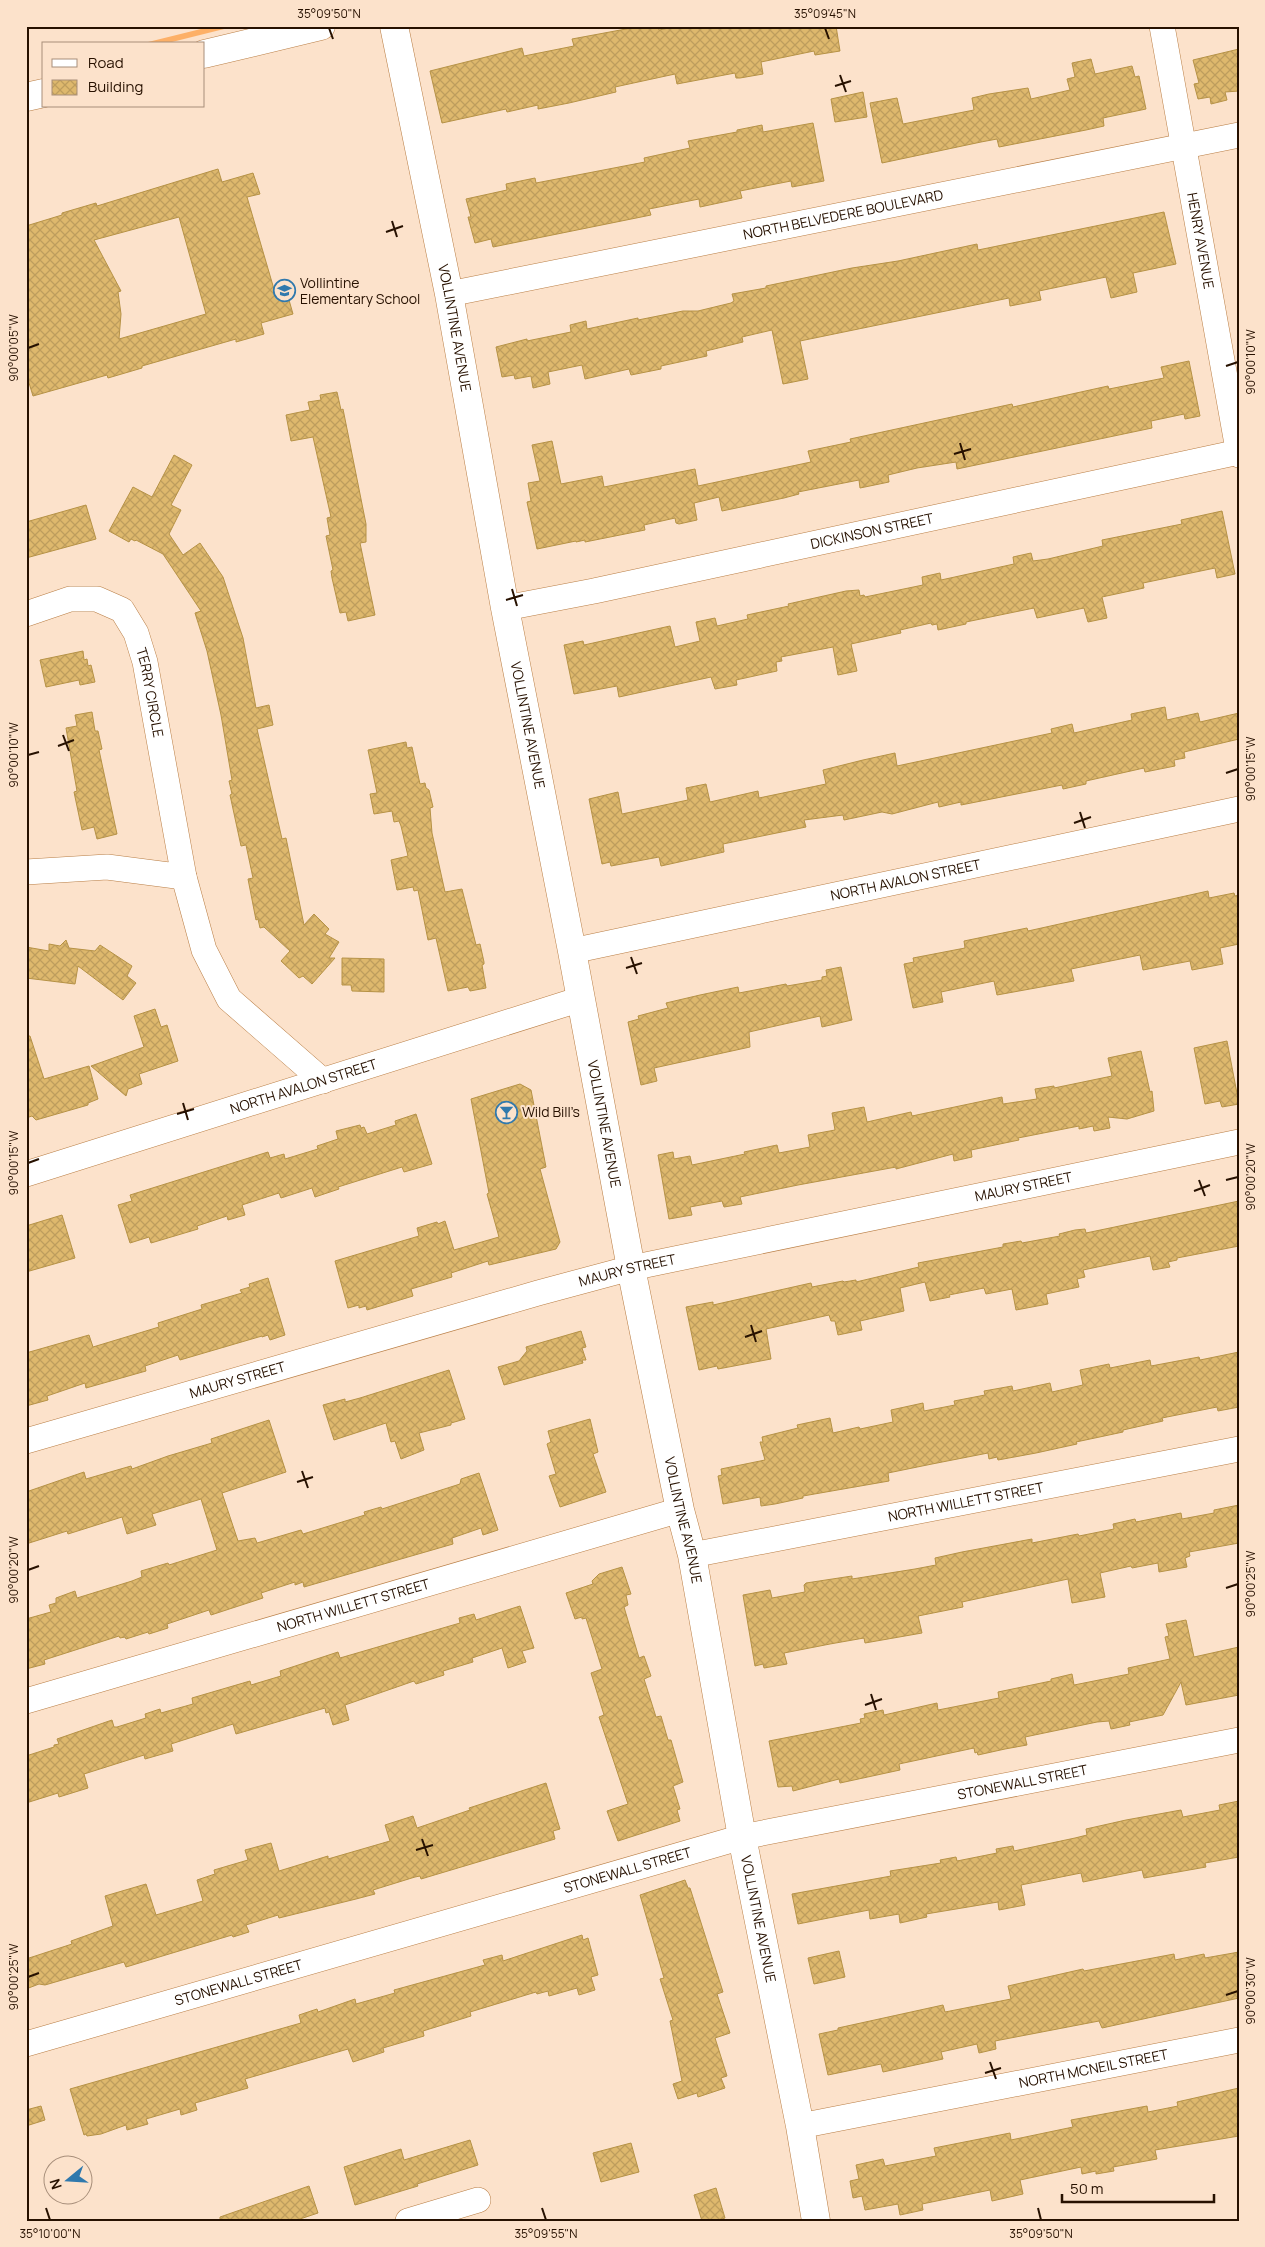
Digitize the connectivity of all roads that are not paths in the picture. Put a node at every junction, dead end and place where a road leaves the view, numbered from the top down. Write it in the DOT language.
graph roads {
  1 [pos="321,26"];
  2 [pos="394,26"];
  3 [pos="1162,26"];
  4 [pos="205,54"];
  5 [pos="42,93"];
  6 [pos="26,97"];
  7 [pos="1239,135"];
  8 [pos="1184,146"];
  9 [pos="450,294"];
  10 [pos="1239,453"];
  11 [pos="504,608"];
  12 [pos="26,614"];
  13 [pos="1239,809"];
  14 [pos="26,872"];
  15 [pos="184,877"];
  16 [pos="572,951"];
  17 [pos="581,999"];
  18 [pos="322,1081"];
  19 [pos="1239,1142"];
  20 [pos="26,1174"];
  21 [pos="631,1268"];
  22 [pos="26,1442"];
  23 [pos="1239,1449"];
  24 [pos="680,1510"];
  25 [pos="692,1555"];
  26 [pos="26,1701"];
  27 [pos="1239,1740"];
  28 [pos="742,1836"];
  29 [pos="1239,2040"];
  30 [pos="26,2044"];
  31 [pos="800,2126"];
  32 [pos="478,2200"];
  33 [pos="408,2221"];
  34 [pos="816,2221"];
  1 -- 4 [label="street"];
  2 -- 9 [label="street, VOLLINTINE AVENUE"];
  3 -- 8 [label="street, HENRY AVENUE"];
  5 -- 6 [label="street"];
  7 -- 8 [label="street, NORTH BELVEDERE BOULEVARD"];
  8 -- 9 [label="street, NORTH BELVEDERE BOULEVARD"];
  8 -- 10 [label="street, HENRY AVENUE"];
  9 -- 11 [label="street, VOLLINTINE AVENUE"];
  10 -- 11 [label="street, DICKINSON STREET"];
  11 -- 16 [label="street, VOLLINTINE AVENUE"];
  12 -- 15 [label="street, TERRY CIRCLE"];
  13 -- 16 [label="street, NORTH AVALON STREET"];
  14 -- 15 [label="street"];
  15 -- 18 [label="street, TERRY CIRCLE"];
  16 -- 17 [label="street, VOLLINTINE AVENUE"];
  17 -- 18 [label="street, NORTH AVALON STREET"];
  17 -- 21 [label="street, VOLLINTINE AVENUE"];
  18 -- 20 [label="street, NORTH AVALON STREET"];
  19 -- 21 [label="street, MAURY STREET"];
  21 -- 22 [label="street, MAURY STREET"];
  21 -- 24 [label="street, VOLLINTINE AVENUE"];
  23 -- 25 [label="street, NORTH WILLETT STREET"];
  24 -- 25 [label="street, VOLLINTINE AVENUE"];
  24 -- 26 [label="street, NORTH WILLETT STREET"];
  25 -- 28 [label="street, VOLLINTINE AVENUE"];
  27 -- 28 [label="street, STONEWALL STREET"];
  28 -- 30 [label="street, STONEWALL STREET"];
  28 -- 31 [label="street, VOLLINTINE AVENUE"];
  29 -- 31 [label="street, NORTH MCNEIL STREET"];
  31 -- 34 [label="street, VOLLINTINE AVENUE"];
  32 -- 33 [label="street"];
}
